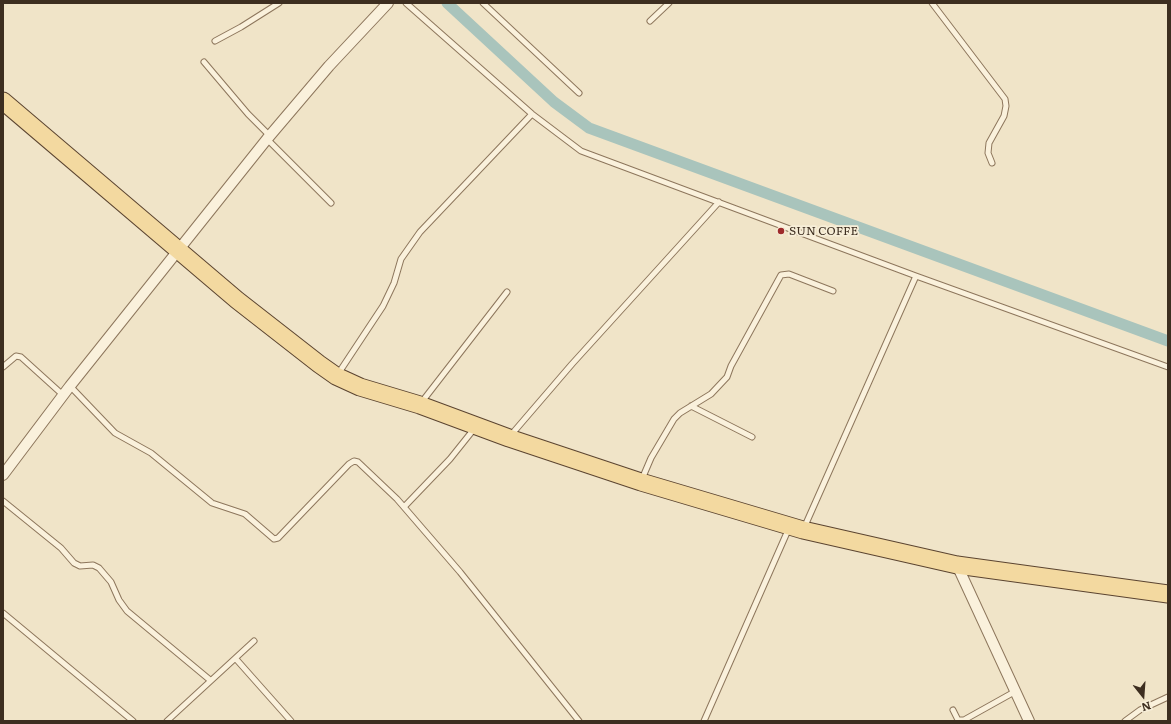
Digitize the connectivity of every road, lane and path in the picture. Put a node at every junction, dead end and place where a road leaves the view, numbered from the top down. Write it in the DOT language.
graph roads {
  1 [pos="280,3"];
  2 [pos="388,3"];
  3 [pos="406,3"];
  4 [pos="483,3"];
  5 [pos="669,3"];
  6 [pos="932,3"];
  7 [pos="650,21"];
  8 [pos="215,41"];
  9 [pos="204,62"];
  10 [pos="579,93"];
  11 [pos="3,101"];
  12 [pos="532,114"];
  13 [pos="268,137"];
  14 [pos="992,163"];
  15 [pos="719,202"];
  16 [pos="331,203"];
  17 [pos="179,250"];
  18 [pos="916,276"];
  19 [pos="832,291"];
  20 [pos="507,292"];
  21 [pos="3,366"];
  22 [pos="1168,368"];
  23 [pos="336,376"];
  24 [pos="70,386"];
  25 [pos="63,395"];
  26 [pos="420,405"];
  27 [pos="691,406"];
  28 [pos="477,426"];
  29 [pos="752,437"];
  30 [pos="509,438"];
  31 [pos="3,475"];
  32 [pos="641,482"];
  33 [pos="3,500"];
  34 [pos="404,507"];
  35 [pos="796,528"];
  36 [pos="957,565"];
  37 [pos="1168,594"];
  38 [pos="3,613"];
  39 [pos="254,641"];
  40 [pos="236,659"];
  41 [pos="210,680"];
  42 [pos="1016,691"];
  43 [pos="1168,697"];
  44 [pos="953,710"];
  45 [pos="133,721"];
  46 [pos="167,721"];
  47 [pos="291,721"];
  48 [pos="579,721"];
  49 [pos="704,721"];
  50 [pos="1029,721"];
  51 [pos="1125,721"];
  1 -- 8 [label="lane"];
  2 -- 13 [label="street"];
  3 -- 12 [label="lane"];
  4 -- 10 [label="lane"];
  5 -- 7 [label="lane"];
  6 -- 14 [label="lane"];
  9 -- 13 [label="lane"];
  11 -- 17 [label="main road"];
  12 -- 15 [label="lane"];
  12 -- 23 [label="lane"];
  13 -- 16 [label="lane"];
  13 -- 17 [label="street"];
  15 -- 18 [label="lane"];
  15 -- 30 [label="lane"];
  17 -- 23 [label="main road"];
  17 -- 24 [label="street"];
  18 -- 22 [label="lane"];
  18 -- 35 [label="lane"];
  19 -- 27 [label="lane"];
  20 -- 26 [label="lane"];
  21 -- 25 [label="lane"];
  23 -- 26 [label="main road"];
  24 -- 25 [label="street"];
  24 -- 34 [label="lane"];
  25 -- 31 [label="street"];
  26 -- 28 [label="main road"];
  27 -- 29 [label="lane"];
  27 -- 32 [label="lane"];
  28 -- 30 [label="main road"];
  28 -- 34 [label="lane"];
  30 -- 32 [label="main road"];
  32 -- 35 [label="main road"];
  33 -- 41 [label="lane"];
  34 -- 48 [label="lane"];
  35 -- 36 [label="main road"];
  35 -- 49 [label="lane"];
  36 -- 37 [label="main road"];
  36 -- 42 [label="street"];
  38 -- 45 [label="lane"];
  39 -- 40 [label="lane"];
  40 -- 41 [label="lane"];
  40 -- 47 [label="lane"];
  41 -- 46 [label="lane"];
  42 -- 44 [label="lane"];
  42 -- 50 [label="street"];
  43 -- 51 [label="lane"];
}
